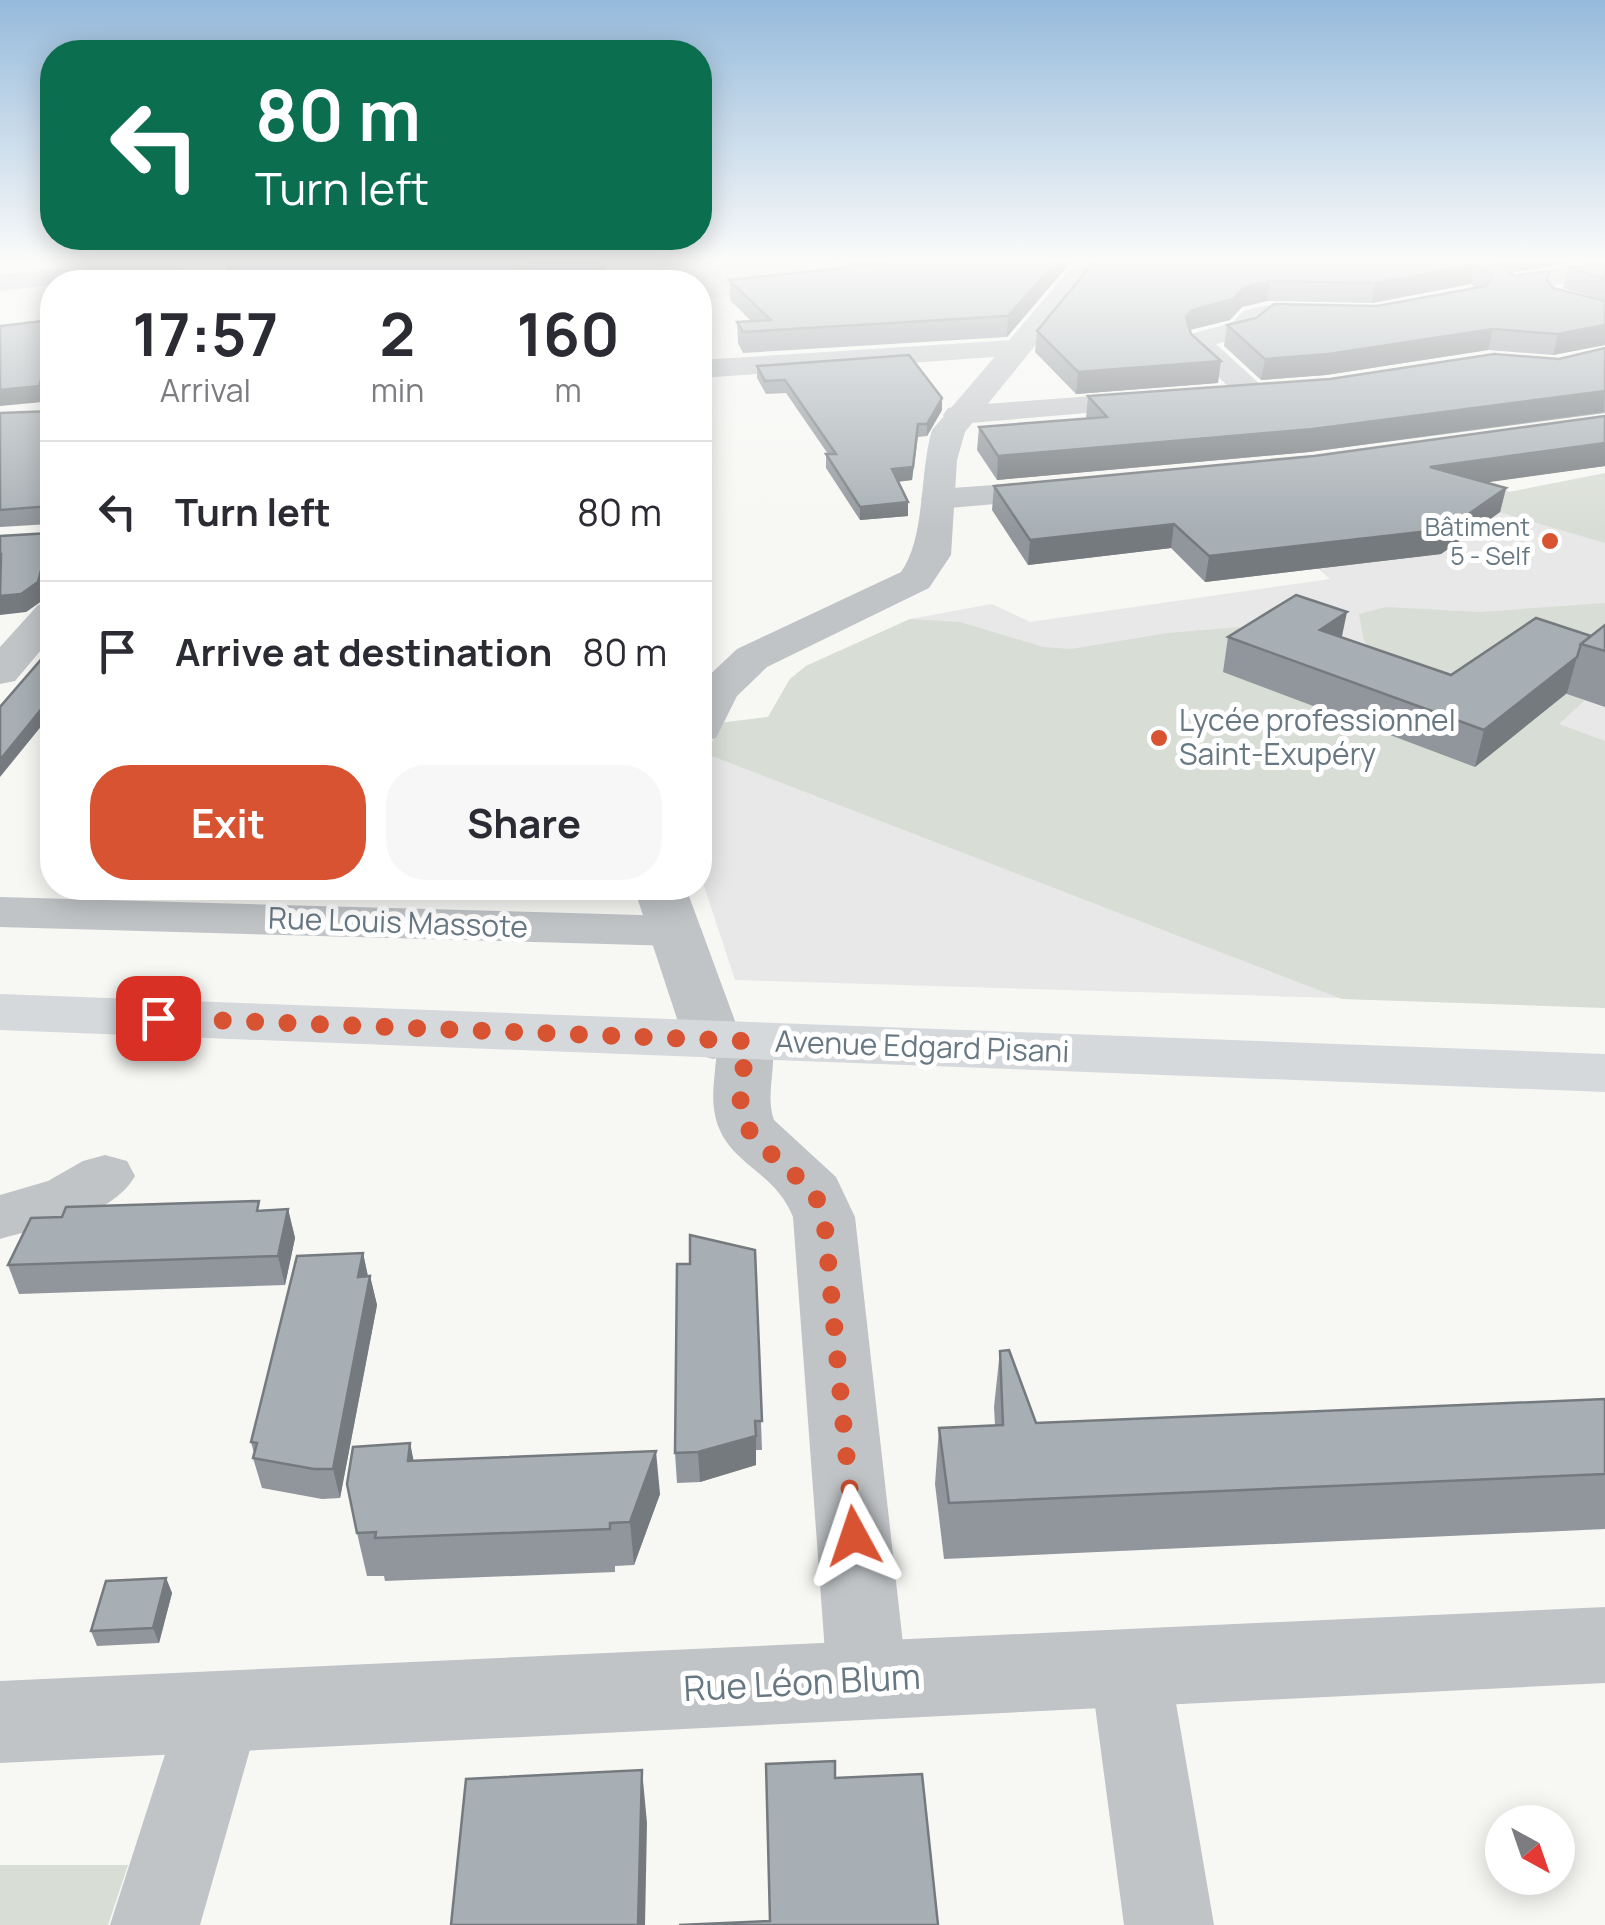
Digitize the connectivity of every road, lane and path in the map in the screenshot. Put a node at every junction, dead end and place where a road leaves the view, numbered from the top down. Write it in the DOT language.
graph roads {
  1 [pos="969,352"];
  2 [pos="1011,352"];
  3 [pos="1207,352"];
  4 [pos="712,368"];
  5 [pos="1289,391"];
  6 [pos="1252,393"];
  7 [pos="959,415"];
  8 [pos="1093,488"];
  9 [pos="938,499"];
  10 [pos="40,627"];
  11 [pos="0,672"];
  12 [pos="712,702"];
  13 [pos="668,909"];
  14 [pos="0,912"];
  15 [pos="0,1012"];
  16 [pos="729,1040"];
  17 [pos="1605,1073"];
  18 [pos="105,1176"];
  19 [pos="0,1217"];
  20 [pos="1605,1644"];
  21 [pos="1130,1668"];
  22 [pos="867,1680"];
  23 [pos="220,1711"];
  24 [pos="0,1722"];
  25 [pos="155,1925"];
  26 [pos="1169,1925"];
  1 -- 4 [label="street"];
  2 -- 7 [label="street"];
  3 -- 6 [label="street"];
  5 -- 6 [label="street"];
  6 -- 7 [label="street"];
  7 -- 9 [label="street"];
  8 -- 9 [label="street"];
  9 -- 12 [label="street"];
  10 -- 11 [label="street"];
  13 -- 14 [label="street, Rue Louis Massote"];
  13 -- 16 [label="street"];
  15 -- 16 [label="main road, Avenue Edgard Pisani"];
  16 -- 17 [label="main road, Avenue Edgard Pisani"];
  16 -- 22 [label="street"];
  18 -- 19 [label="street"];
  20 -- 21 [label="street, Rue Léon Blum"];
  21 -- 22 [label="street, Rue Léon Blum"];
  21 -- 26 [label="street"];
  22 -- 23 [label="street, Rue Léon Blum"];
  23 -- 24 [label="street, Rue Léon Blum"];
  23 -- 25 [label="street"];
}
